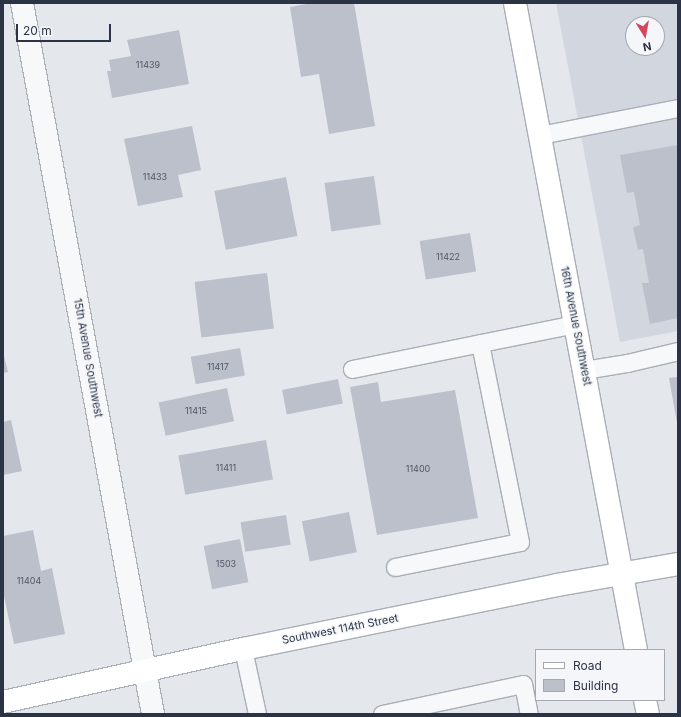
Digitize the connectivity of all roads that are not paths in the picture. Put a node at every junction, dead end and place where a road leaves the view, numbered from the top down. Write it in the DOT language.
graph roads {
  1 [pos="22,3"];
  2 [pos="515,3"];
  3 [pos="678,108"];
  4 [pos="540,135"];
  5 [pos="575,324"];
  6 [pos="480,343"];
  7 [pos="678,351"];
  8 [pos="352,369"];
  9 [pos="584,370"];
  10 [pos="678,564"];
  11 [pos="395,567"];
  12 [pos="622,574"];
  13 [pos="243,649"];
  14 [pos="636,649"];
  15 [pos="145,671"];
  16 [pos="645,701"];
  17 [pos="3,702"];
  18 [pos="153,714"];
  19 [pos="257,714"];
  20 [pos="382,714"];
  21 [pos="529,714"];
  22 [pos="648,714"];
  1 -- 15 [label="street, 15th Avenue Southwest"];
  2 -- 4 [label="street, 16th Avenue Southwest"];
  3 -- 4 [label="lane"];
  4 -- 5 [label="street, 16th Avenue Southwest"];
  5 -- 6 [label="lane"];
  5 -- 9 [label="street, 16th Avenue Southwest"];
  6 -- 8 [label="lane"];
  6 -- 11 [label="lane"];
  7 -- 9 [label="lane"];
  9 -- 12 [label="street, 16th Avenue Southwest"];
  10 -- 12 [label="street, Southwest 114th Street"];
  12 -- 13 [label="street, Southwest 114th Street"];
  12 -- 14 [label="street, 16th Avenue Southwest"];
  13 -- 15 [label="street, Southwest 114th Street"];
  13 -- 19 [label="lane"];
  15 -- 17 [label="street, Southwest 114th Street"];
  15 -- 18 [label="street, 15th Avenue Southwest"];
  16 -- 22 [label="street"];
  20 -- 21 [label="lane"];
}
